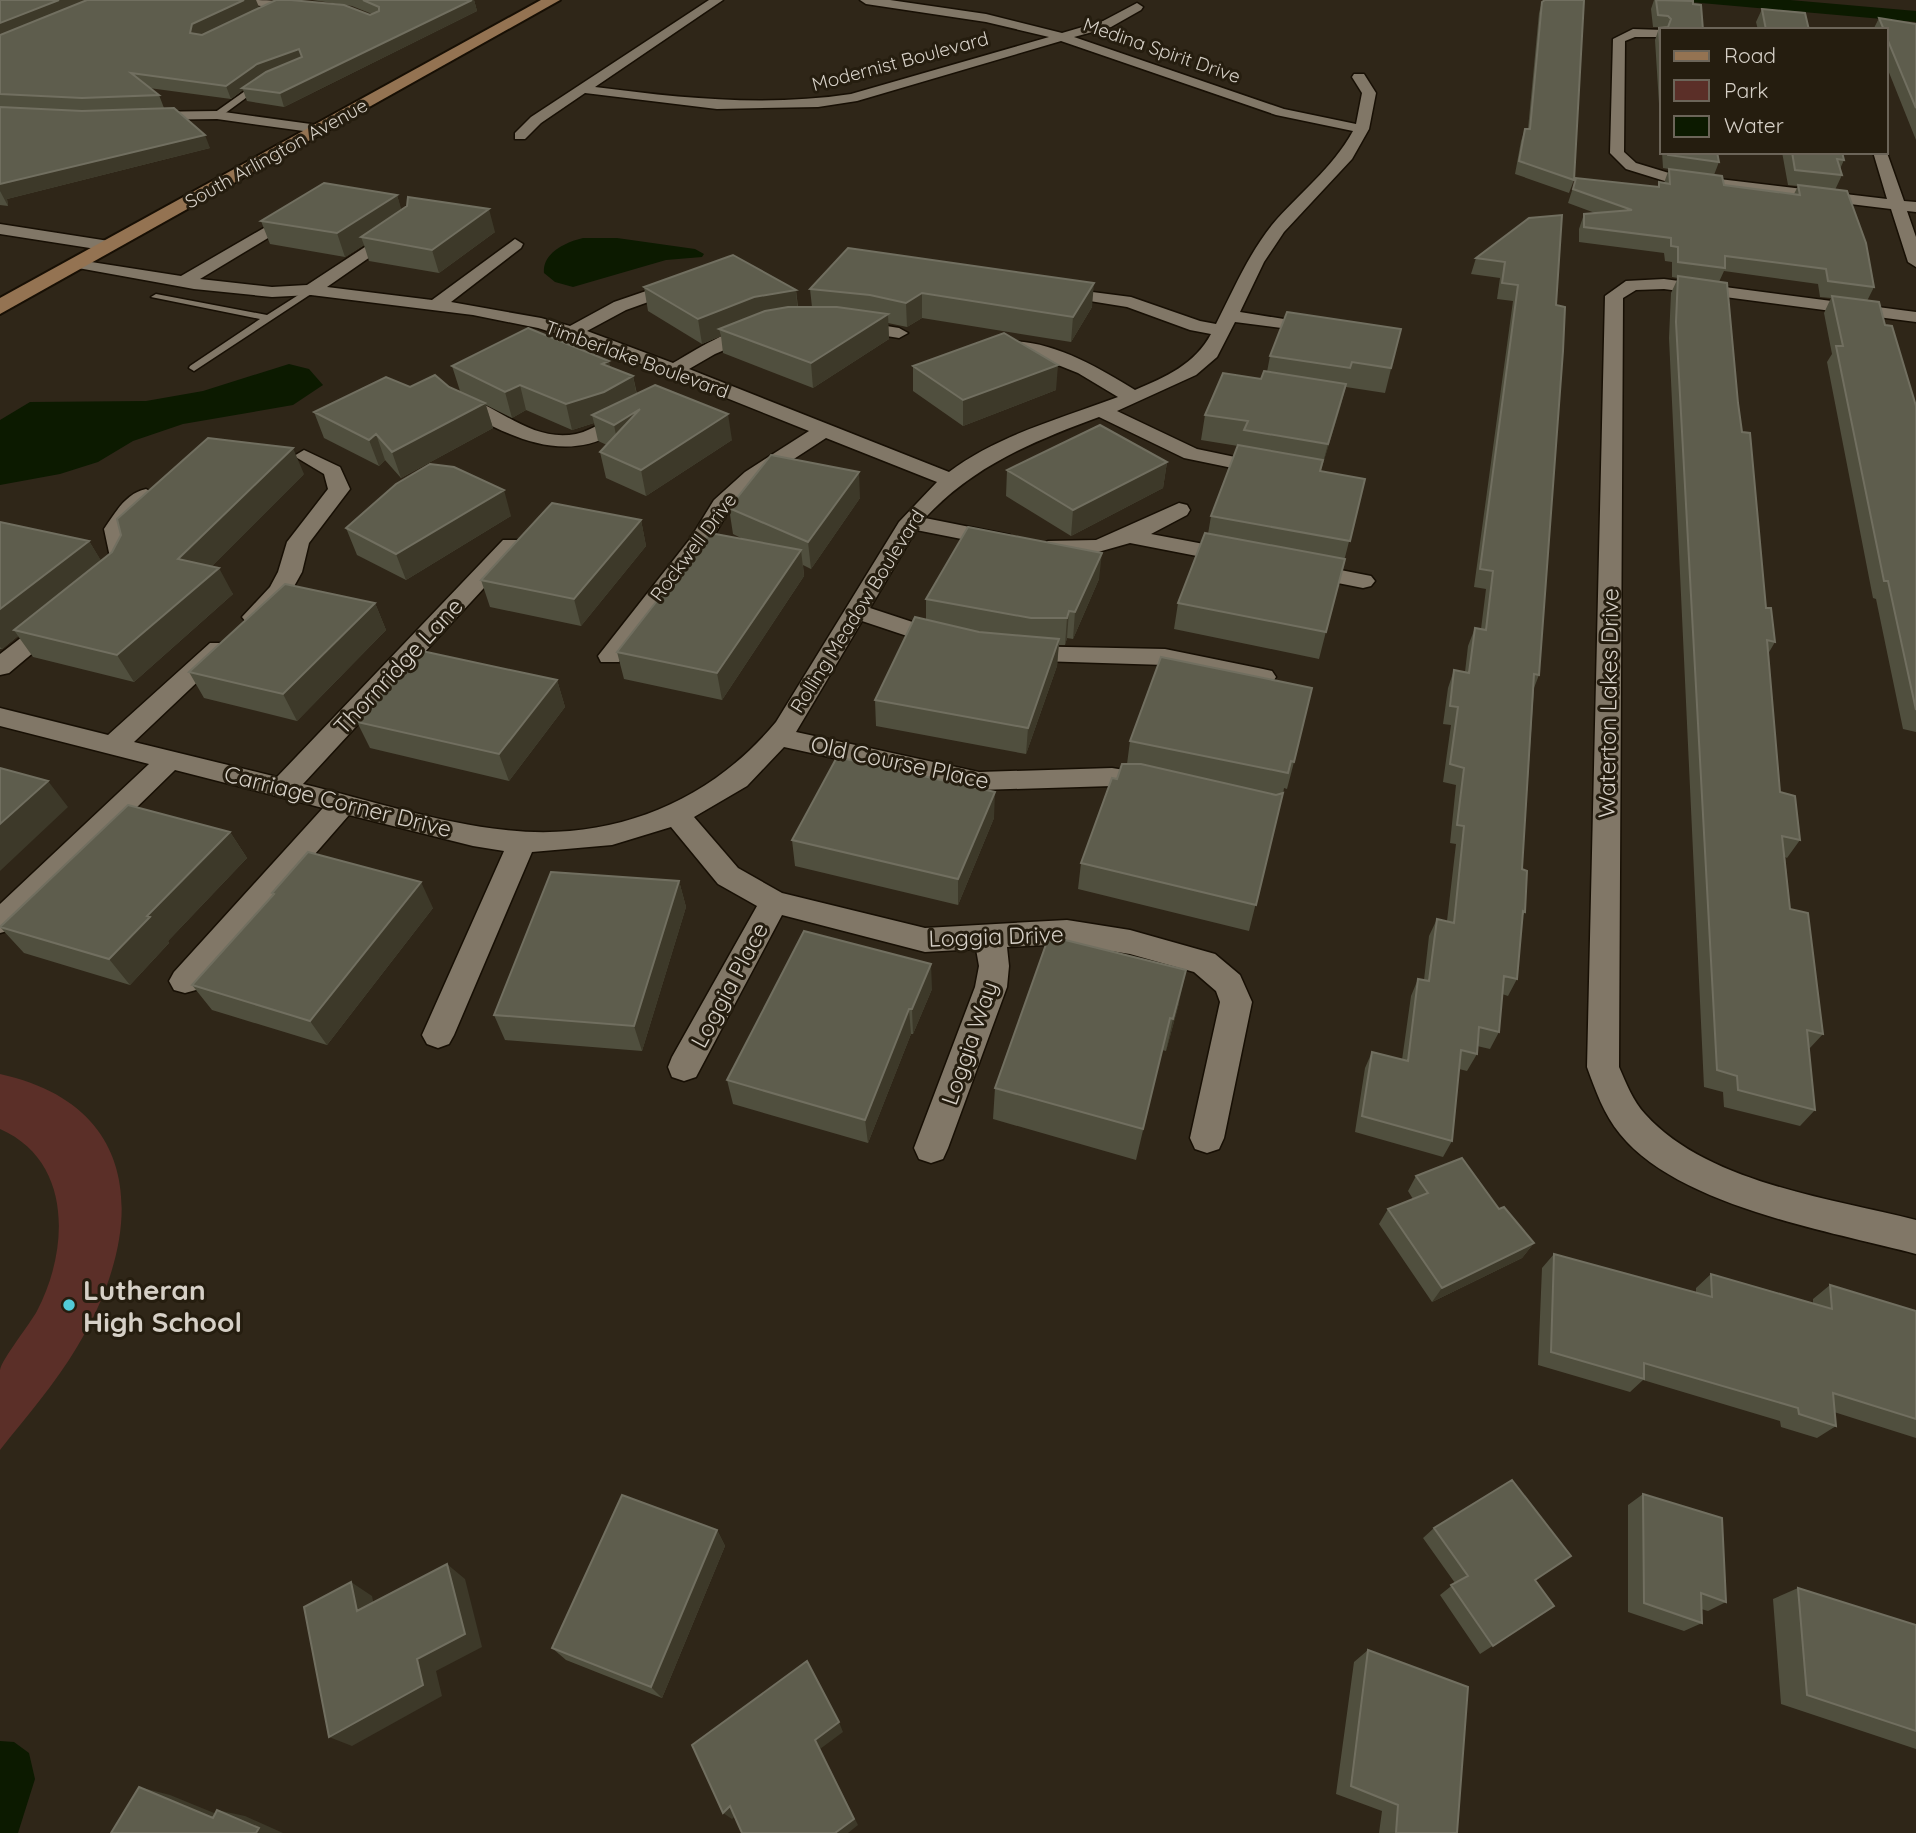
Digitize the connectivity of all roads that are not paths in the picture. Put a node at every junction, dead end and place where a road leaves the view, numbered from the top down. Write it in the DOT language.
graph roads {
  1 [pos="242,0"];
  2 [pos="552,0"];
  3 [pos="717,0"];
  4 [pos="866,0"];
  5 [pos="281,4"];
  6 [pos="1137,7"];
  7 [pos="322,9"];
  8 [pos="259,15"];
  9 [pos="1660,33"];
  10 [pos="1063,37"];
  11 [pos="1359,77"];
  12 [pos="265,80"];
  13 [pos="582,89"];
  14 [pos="217,115"];
  15 [pos="131,116"];
  16 [pos="318,129"];
  17 [pos="1362,129"];
  18 [pos="520,136"];
  19 [pos="1881,154"];
  20 [pos="1897,204"];
  21 [pos="1916,207"];
  22 [pos="305,208"];
  23 [pos="407,225"];
  24 [pos="0,229"];
  25 [pos="0,243"];
  26 [pos="515,244"];
  27 [pos="94,254"];
  28 [pos="1916,262"];
  29 [pos="207,268"];
  30 [pos="698,279"];
  31 [pos="184,282"];
  32 [pos="1036,288"];
  33 [pos="311,290"];
  34 [pos="156,297"];
  35 [pos="436,305"];
  36 [pos="0,307"];
  37 [pos="1916,317"];
  38 [pos="268,318"];
  39 [pos="825,321"];
  40 [pos="1225,323"];
  41 [pos="775,324"];
  42 [pos="572,332"];
  43 [pos="899,332"];
  44 [pos="1342,333"];
  45 [pos="975,350"];
  46 [pos="194,368"];
  47 [pos="674,370"];
  48 [pos="1182,376"];
  49 [pos="694,378"];
  50 [pos="1204,379"];
  51 [pos="667,393"];
  52 [pos="1134,398"];
  53 [pos="455,399"];
  54 [pos="646,406"];
  55 [pos="1102,411"];
  56 [pos="824,430"];
  57 [pos="304,456"];
  58 [pos="1292,474"];
  59 [pos="950,480"];
  60 [pos="164,482"];
  61 [pos="1179,510"];
  62 [pos="910,522"];
  63 [pos="1128,536"];
  64 [pos="511,545"];
  65 [pos="1363,581"];
  66 [pos="98,589"];
  67 [pos="76,606"];
  68 [pos="856,611"];
  69 [pos="610,656"];
  70 [pos="0,667"];
  71 [pos="1263,677"];
  72 [pos="2,720"];
  73 [pos="779,737"];
  74 [pos="114,745"];
  75 [pos="170,759"];
  76 [pos="284,787"];
  77 [pos="1177,788"];
  78 [pos="343,804"];
  79 [pos="676,814"];
  80 [pos="522,841"];
  81 [pos="774,902"];
  82 [pos="0,922"];
  83 [pos="990,937"];
  84 [pos="185,981"];
  85 [pos="438,1035"];
  86 [pos="684,1067"];
  87 [pos="1207,1138"];
  88 [pos="931,1148"];
  89 [pos="1916,1237"];
  1 -- 5 [label="street"];
  2 -- 16 [label="main road, South Arlington Avenue"];
  3 -- 13 [label="street"];
  4 -- 10 [label="street, Medina Spirit Drive"];
  5 -- 7 [label="street"];
  5 -- 8 [label="street"];
  6 -- 10 [label="street, Modernist Boulevard"];
  9 -- 20 [label="street"];
  10 -- 13 [label="street, Modernist Boulevard"];
  10 -- 17 [label="street, Medina Spirit Drive"];
  11 -- 17 [label="street, Rolling Meadow Boulevard"];
  12 -- 14 [label="lane"];
  13 -- 18 [label="street"];
  14 -- 15 [label="street"];
  14 -- 16 [label="street"];
  16 -- 27 [label="main road, South Arlington Avenue"];
  17 -- 40 [label="street, Rolling Meadow Boulevard"];
  19 -- 20 [label="street"];
  20 -- 21 [label="street"];
  20 -- 28 [label="street"];
  22 -- 29 [label="street"];
  23 -- 33 [label="street"];
  24 -- 27 [label="street"];
  25 -- 27 [label="street"];
  26 -- 35 [label="street"];
  27 -- 29 [label="street"];
  27 -- 31 [label="street"];
  27 -- 36 [label="main road, South Arlington Avenue"];
  29 -- 31 [label="street"];
  29 -- 33 [label="street"];
  30 -- 42 [label="street"];
  31 -- 33 [label="street"];
  32 -- 40 [label="street"];
  33 -- 35 [label="street, Timberlake Boulevard"];
  33 -- 38 [label="lane"];
  34 -- 38 [label="lane"];
  35 -- 42 [label="street, Timberlake Boulevard"];
  37 -- 89 [label="street, Waterton Lakes Drive"];
  38 -- 46 [label="lane"];
  39 -- 43 [label="street"];
  40 -- 44 [label="street"];
  40 -- 48 [label="street, Rolling Meadow Boulevard"];
  41 -- 47 [label="street"];
  42 -- 47 [label="street, Timberlake Boulevard"];
  45 -- 52 [label="street"];
  47 -- 49 [label="street, Timberlake Boulevard"];
  48 -- 50 [label="street"];
  48 -- 52 [label="street, Rolling Meadow Boulevard"];
  49 -- 51 [label="street"];
  49 -- 56 [label="street, Timberlake Boulevard"];
  52 -- 55 [label="street, Rolling Meadow Boulevard"];
  53 -- 54 [label="street"];
  55 -- 58 [label="street"];
  55 -- 59 [label="street, Rolling Meadow Boulevard"];
  56 -- 59 [label="street, Timberlake Boulevard"];
  56 -- 69 [label="street, Rockwell Drive"];
  57 -- 74 [label="street"];
  59 -- 62 [label="street, Rolling Meadow Boulevard"];
  60 -- 66 [label="street"];
  61 -- 63 [label="street"];
  62 -- 63 [label="street"];
  62 -- 68 [label="street, Rolling Meadow Boulevard"];
  63 -- 65 [label="street"];
  64 -- 76 [label="street, Thornridge Lane"];
  67 -- 70 [label="street"];
  68 -- 71 [label="street"];
  68 -- 73 [label="street, Rolling Meadow Boulevard"];
  72 -- 74 [label="street, Carriage Corner Drive"];
  73 -- 77 [label="street, Old Course Place"];
  73 -- 79 [label="street, Rolling Meadow Boulevard"];
  74 -- 75 [label="street, Carriage Corner Drive"];
  75 -- 76 [label="street, Carriage Corner Drive"];
  75 -- 82 [label="street"];
  76 -- 78 [label="street, Carriage Corner Drive"];
  78 -- 80 [label="street, Carriage Corner Drive"];
  78 -- 84 [label="street"];
  79 -- 80 [label="street, Carriage Corner Drive"];
  79 -- 81 [label="street, Loggia Drive"];
  80 -- 85 [label="street"];
  81 -- 83 [label="street, Loggia Drive"];
  81 -- 86 [label="street, Loggia Place"];
  83 -- 87 [label="street, Loggia Drive"];
  83 -- 88 [label="street, Loggia Way"];
}
